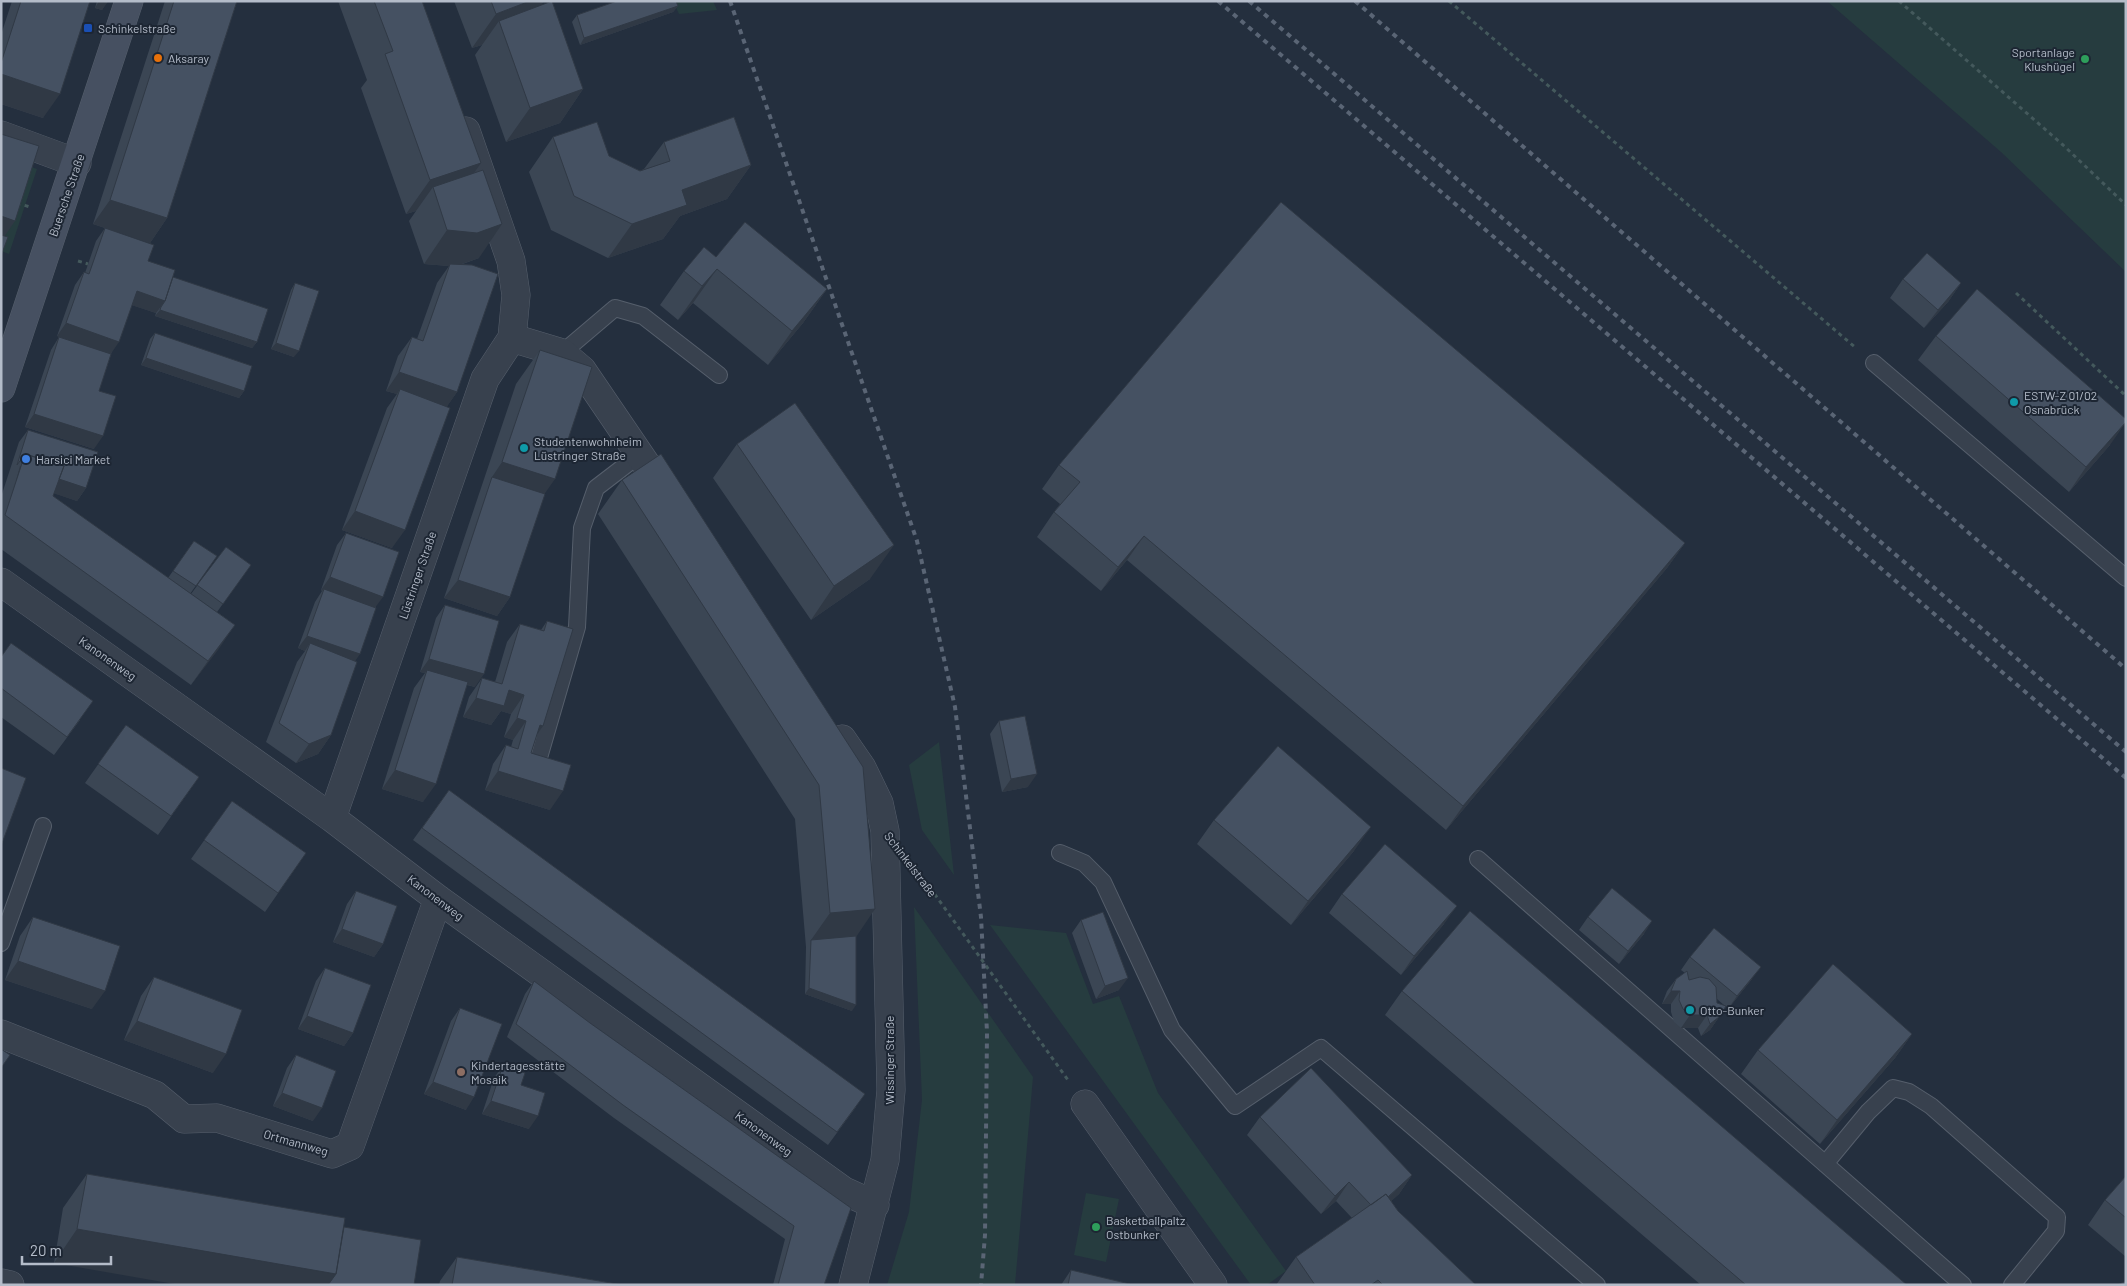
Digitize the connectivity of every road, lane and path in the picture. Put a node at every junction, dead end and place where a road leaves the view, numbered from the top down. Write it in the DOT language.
graph roads {
  1 [pos="129,1"];
  2 [pos="1450,1"];
  3 [pos="1899,1"];
  4 [pos="457,105"];
  5 [pos="1,135"];
  6 [pos="77,163"];
  7 [pos="14,202"];
  8 [pos="2126,205"];
  9 [pos="30,207"];
  10 [pos="78,260"];
  11 [pos="88,264"];
  12 [pos="2016,293"];
  13 [pos="512,338"];
  14 [pos="562,353"];
  15 [pos="1874,363"];
  16 [pos="718,375"];
  17 [pos="1,388"];
  18 [pos="2126,396"];
  19 [pos="639,455"];
  20 [pos="679,511"];
  21 [pos="2126,578"];
  22 [pos="1,582"];
  23 [pos="828,720"];
  24 [pos="538,761"];
  25 [pos="332,818"];
  26 [pos="43,826"];
  27 [pos="885,831"];
  28 [pos="1060,853"];
  29 [pos="1478,859"];
  30 [pos="914,866"];
  31 [pos="438,899"];
  32 [pos="1,943"];
  33 [pos="1,1034"];
  34 [pos="1085,1104"];
  35 [pos="1825,1164"];
  36 [pos="875,1205"];
  37 [pos="1,1283"];
  38 [pos="10,1285"];
  39 [pos="853,1285"];
  40 [pos="1214,1285"];
  41 [pos="1597,1285"];
  42 [pos="1963,1285"];
  43 [pos="2012,1285"];
  1 -- 6 [label="main road, Buersche Straße"];
  2 -- 15 [label="path"];
  3 -- 8 [label="path"];
  4 -- 13 [label="street"];
  5 -- 6 [label="street"];
  6 -- 17 [label="main road, Buersche Straße"];
  7 -- 9 [label="path"];
  10 -- 11 [label="path"];
  12 -- 18 [label="path"];
  13 -- 14 [label="street"];
  13 -- 25 [label="street, Lüstringer Straße"];
  14 -- 16 [label="lane"];
  14 -- 19 [label="street"];
  15 -- 21 [label="lane"];
  19 -- 20 [label="street"];
  19 -- 24 [label="lane"];
  22 -- 25 [label="street, Kanonenweg"];
  23 -- 27 [label="street, Schinkelstraße"];
  25 -- 31 [label="street, Kanonenweg"];
  26 -- 32 [label="lane"];
  27 -- 36 [label="street, Wissinger Straße"];
  28 -- 41 [label="lane"];
  29 -- 35 [label="lane"];
  30 -- 34 [label="path, Schinkelstraße"];
  31 -- 33 [label="street, Ortmannweg"];
  31 -- 36 [label="street, Kanonenweg"];
  34 -- 40 [label="street"];
  35 -- 42 [label="lane"];
  35 -- 43 [label="lane"];
  36 -- 39 [label="street, Wissinger Straße"];
  37 -- 38 [label="street"];
}
